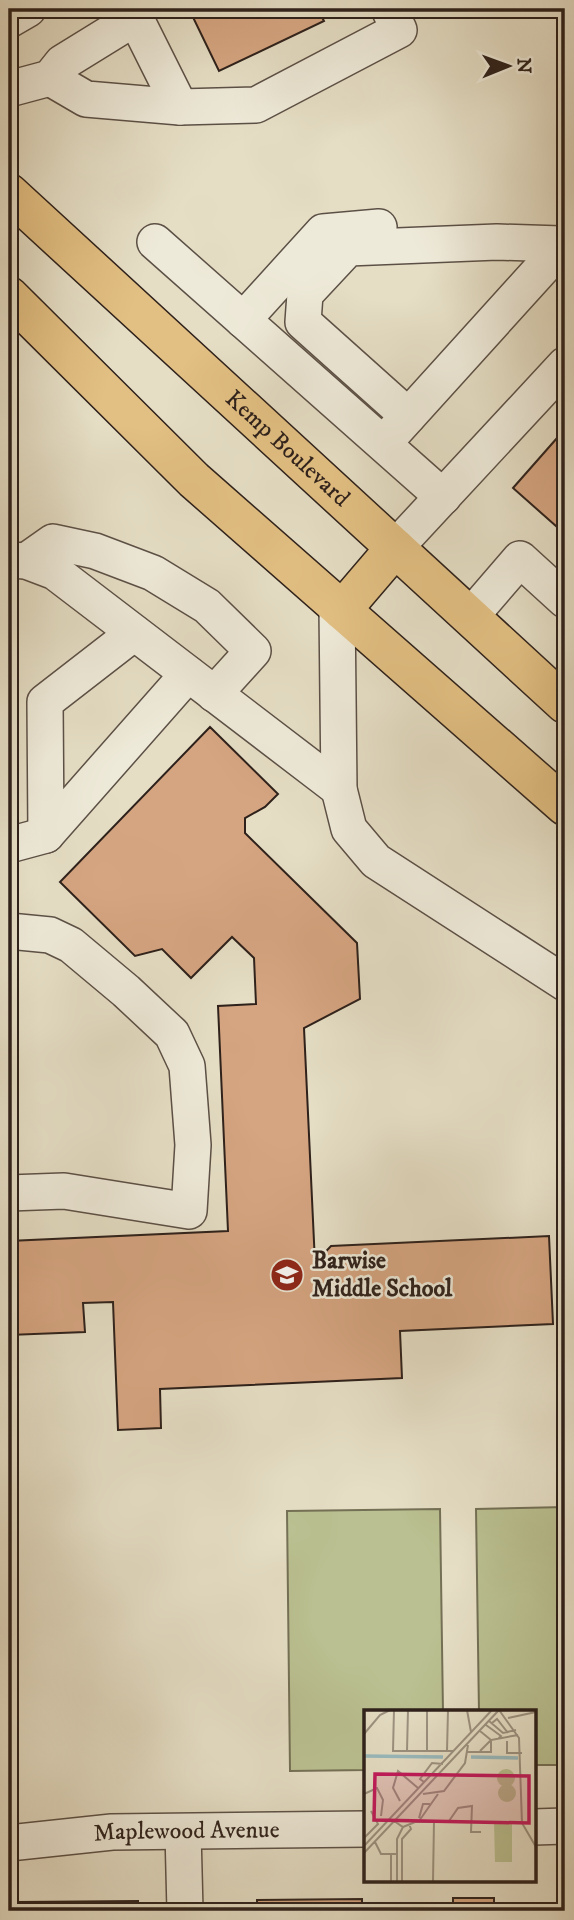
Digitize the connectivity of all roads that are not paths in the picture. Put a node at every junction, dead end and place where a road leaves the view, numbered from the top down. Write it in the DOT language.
graph roads {
  1 [pos="28,9"];
  2 [pos="389,9"];
  3 [pos="133,13"];
  4 [pos="9,20"];
  5 [pos="50,78"];
  6 [pos="9,89"];
  7 [pos="180,107"];
  8 [pos="14,207"];
  9 [pos="155,243"];
  10 [pos="563,246"];
  11 [pos="9,296"];
  12 [pos="243,320"];
  13 [pos="565,365"];
  14 [pos="408,416"];
  15 [pos="383,444"];
  16 [pos="443,496"];
  17 [pos="395,548"];
  18 [pos="17,560"];
  19 [pos="565,600"];
  20 [pos="340,608"];
  21 [pos="470,617"];
  22 [pos="134,633"];
  23 [pos="201,684"];
  24 [pos="565,704"];
  25 [pos="339,789"];
  26 [pos="565,806"];
  27 [pos="46,835"];
  28 [pos="9,845"];
  29 [pos="9,931"];
  30 [pos="565,983"];
  31 [pos="9,1194"];
  32 [pos="565,1826"];
  33 [pos="536,1827"];
  34 [pos="364,1829"];
  35 [pos="183,1832"];
  36 [pos="9,1843"];
  37 [pos="185,1911"];
  1 -- 4 [label="street"];
  2 -- 7 [label="street"];
  3 -- 5 [label="street"];
  3 -- 7 [label="street"];
  5 -- 6 [label="street"];
  5 -- 7 [label="street"];
  8 -- 17 [label="main road, Kemp Boulevard"];
  9 -- 12 [label="street"];
  10 -- 12 [label="street"];
  10 -- 14 [label="street"];
  10 -- 14 [label="street"];
  11 -- 20 [label="main road"];
  12 -- 15 [label="street"];
  13 -- 16 [label="street"];
  14 -- 15 [label="street"];
  15 -- 16 [label="street"];
  16 -- 17 [label="street"];
  17 -- 20 [label="main road"];
  17 -- 21 [label="main road, Kemp Boulevard"];
  18 -- 22 [label="street"];
  18 -- 23 [label="street"];
  19 -- 21 [label="street"];
  20 -- 25 [label="street"];
  20 -- 26 [label="main road"];
  21 -- 24 [label="main road, Kemp Boulevard"];
  22 -- 23 [label="street"];
  22 -- 27 [label="street"];
  23 -- 25 [label="street"];
  23 -- 27 [label="street"];
  25 -- 30 [label="street"];
  27 -- 28 [label="street"];
  29 -- 31 [label="street"];
  32 -- 33 [label="street"];
  34 -- 35 [label="street, Maplewood Avenue"];
  35 -- 36 [label="street, Maplewood Avenue"];
  35 -- 37 [label="street"];
}
